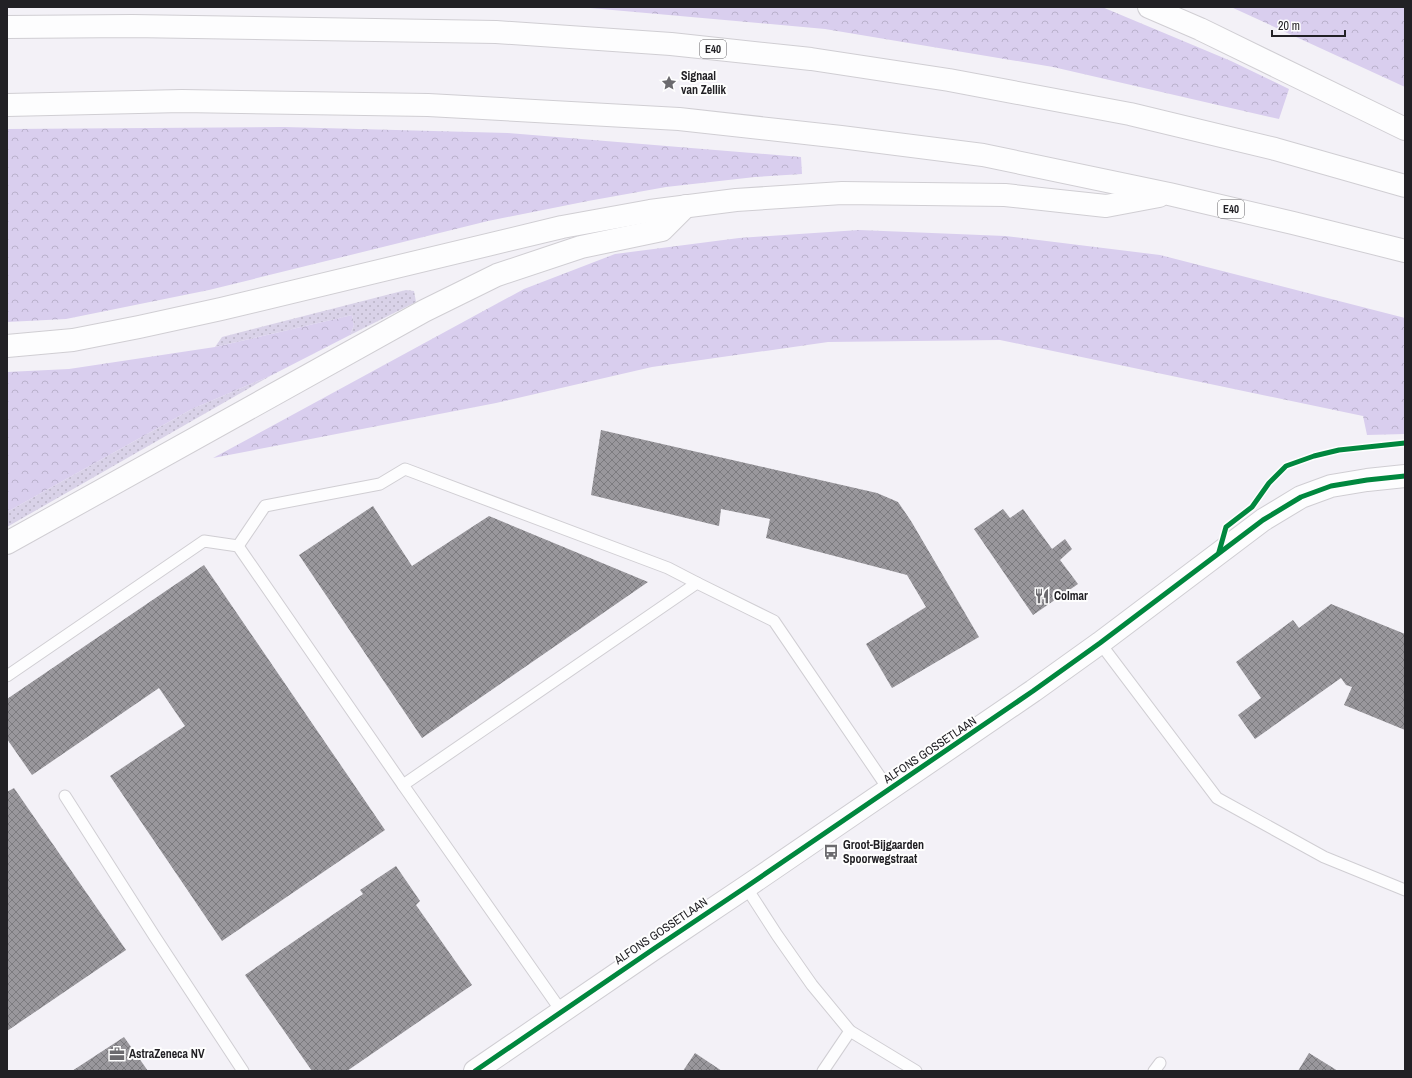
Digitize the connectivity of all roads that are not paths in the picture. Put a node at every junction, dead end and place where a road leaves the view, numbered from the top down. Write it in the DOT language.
graph roads {
  1 [pos="1149,7"];
  2 [pos="7,27"];
  3 [pos="7,105"];
  4 [pos="1405,129"];
  5 [pos="1405,186"];
  6 [pos="1169,194"];
  7 [pos="686,206"];
  8 [pos="1405,251"];
  9 [pos="7,346"];
  10 [pos="1405,476"];
  11 [pos="7,543"];
  12 [pos="238,546"];
  13 [pos="696,584"];
  14 [pos="1100,644"];
  15 [pos="7,676"];
  16 [pos="403,785"];
  17 [pos="889,790"];
  18 [pos="65,796"];
  19 [pos="746,887"];
  20 [pos="1405,890"];
  21 [pos="562,1012"];
  22 [pos="850,1031"];
  23 [pos="484,1069"];
  24 [pos="243,1071"];
  25 [pos="823,1071"];
  26 [pos="916,1071"];
  1 -- 4 [label="main road"];
  2 -- 5 [label="main road, E40"];
  3 -- 6 [label="main road, E40"];
  6 -- 7 [label="main road"];
  6 -- 8 [label="main road, E40"];
  7 -- 9 [label="main road"];
  7 -- 11 [label="main road"];
  10 -- 14 [label="main road, ALFONS GOSSETLAAN"];
  12 -- 13 [label="lane"];
  12 -- 15 [label="lane"];
  12 -- 16 [label="lane"];
  13 -- 16 [label="lane"];
  13 -- 17 [label="lane"];
  14 -- 17 [label="main road, ALFONS GOSSETLAAN"];
  14 -- 20 [label="lane"];
  16 -- 21 [label="lane"];
  17 -- 19 [label="main road, ALFONS GOSSETLAAN"];
  18 -- 24 [label="lane"];
  19 -- 21 [label="main road, ALFONS GOSSETLAAN"];
  19 -- 22 [label="lane"];
  21 -- 23 [label="main road, ALFONS GOSSETLAAN"];
  22 -- 25 [label="lane"];
  22 -- 26 [label="lane"];
}
